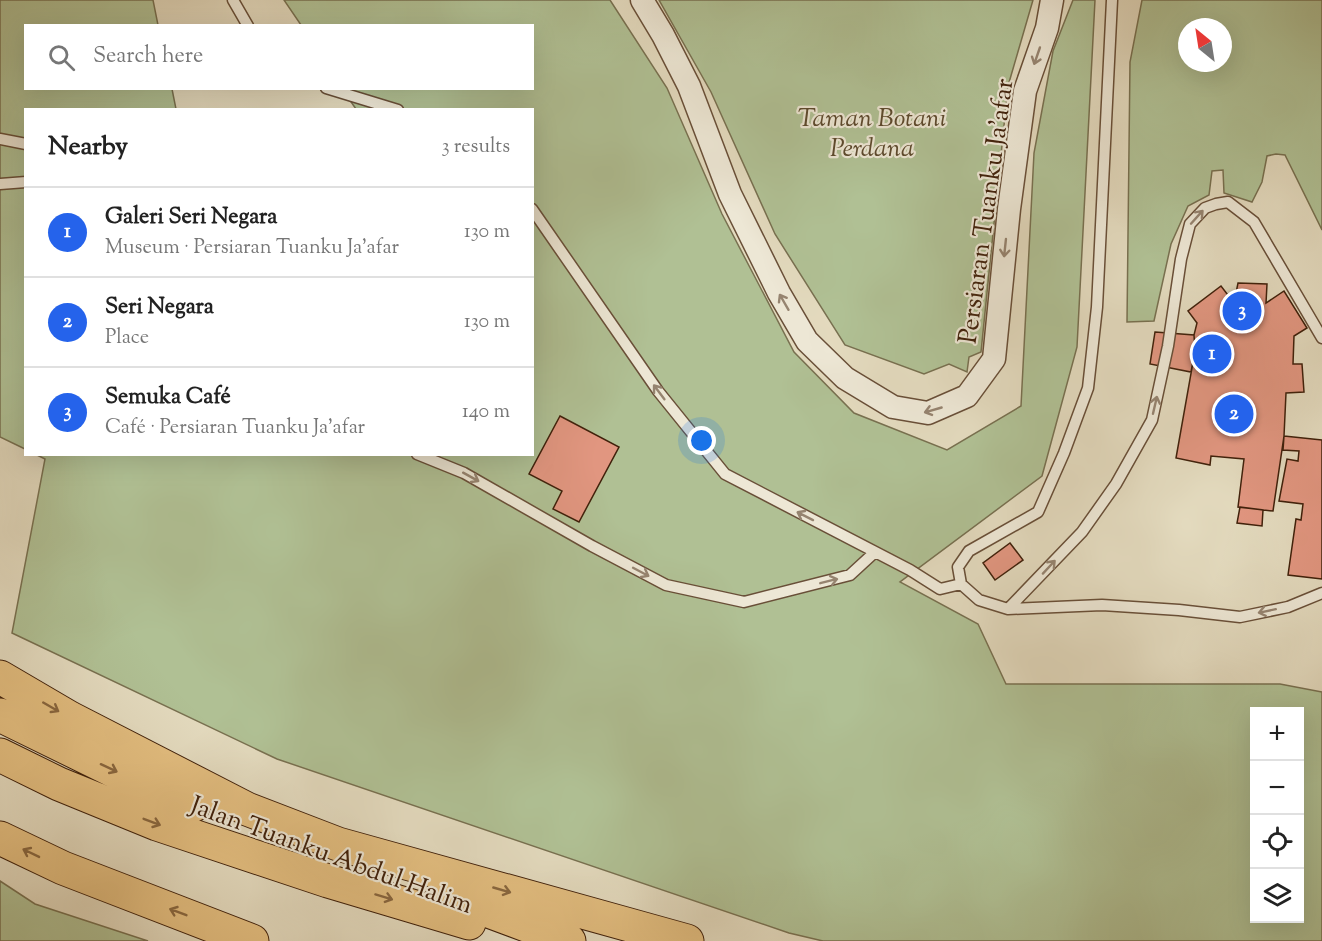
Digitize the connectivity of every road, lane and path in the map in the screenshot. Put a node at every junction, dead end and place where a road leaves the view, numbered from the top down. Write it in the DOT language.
graph roads {
  1 [pos="233,0"];
  2 [pos="642,0"];
  3 [pos="1052,0"];
  4 [pos="1112,0"];
  5 [pos="247,24"];
  6 [pos="333,90"];
  7 [pos="391,108"];
  8 [pos="0,139"];
  9 [pos="24,144"];
  10 [pos="24,182"];
  11 [pos="0,184"];
  12 [pos="534,212"];
  13 [pos="1322,338"];
  14 [pos="422,456"];
  15 [pos="875,552"];
  16 [pos="961,584"];
  17 [pos="1322,593"];
  18 [pos="1008,609"];
  19 [pos="0,677"];
  20 [pos="0,715"];
  21 [pos="0,755"];
  22 [pos="0,838"];
  23 [pos="252,941"];
  24 [pos="540,941"];
  25 [pos="569,941"];
  26 [pos="687,941"];
  1 -- 5 [label="lane"];
  3 -- 2 [label="street, Persiaran Tuanku Ja'afar, one-way"];
  4 -- 16 [label="lane"];
  6 -- 7 [label="lane"];
  8 -- 9 [label="lane"];
  10 -- 11 [label="lane"];
  15 -- 12 [label="lane, one-way"];
  18 -- 13 [label="lane, one-way"];
  14 -- 15 [label="lane, one-way"];
  15 -- 16 [label="lane"];
  16 -- 18 [label="lane"];
  17 -- 18 [label="lane, one-way"];
  19 -- 26 [label="main road, one-way"];
  20 -- 25 [label="main road, Jalan Tuanku Abdul Halim, one-way"];
  21 -- 24 [label="main road, one-way"];
  23 -- 22 [label="main road, one-way"];
}
